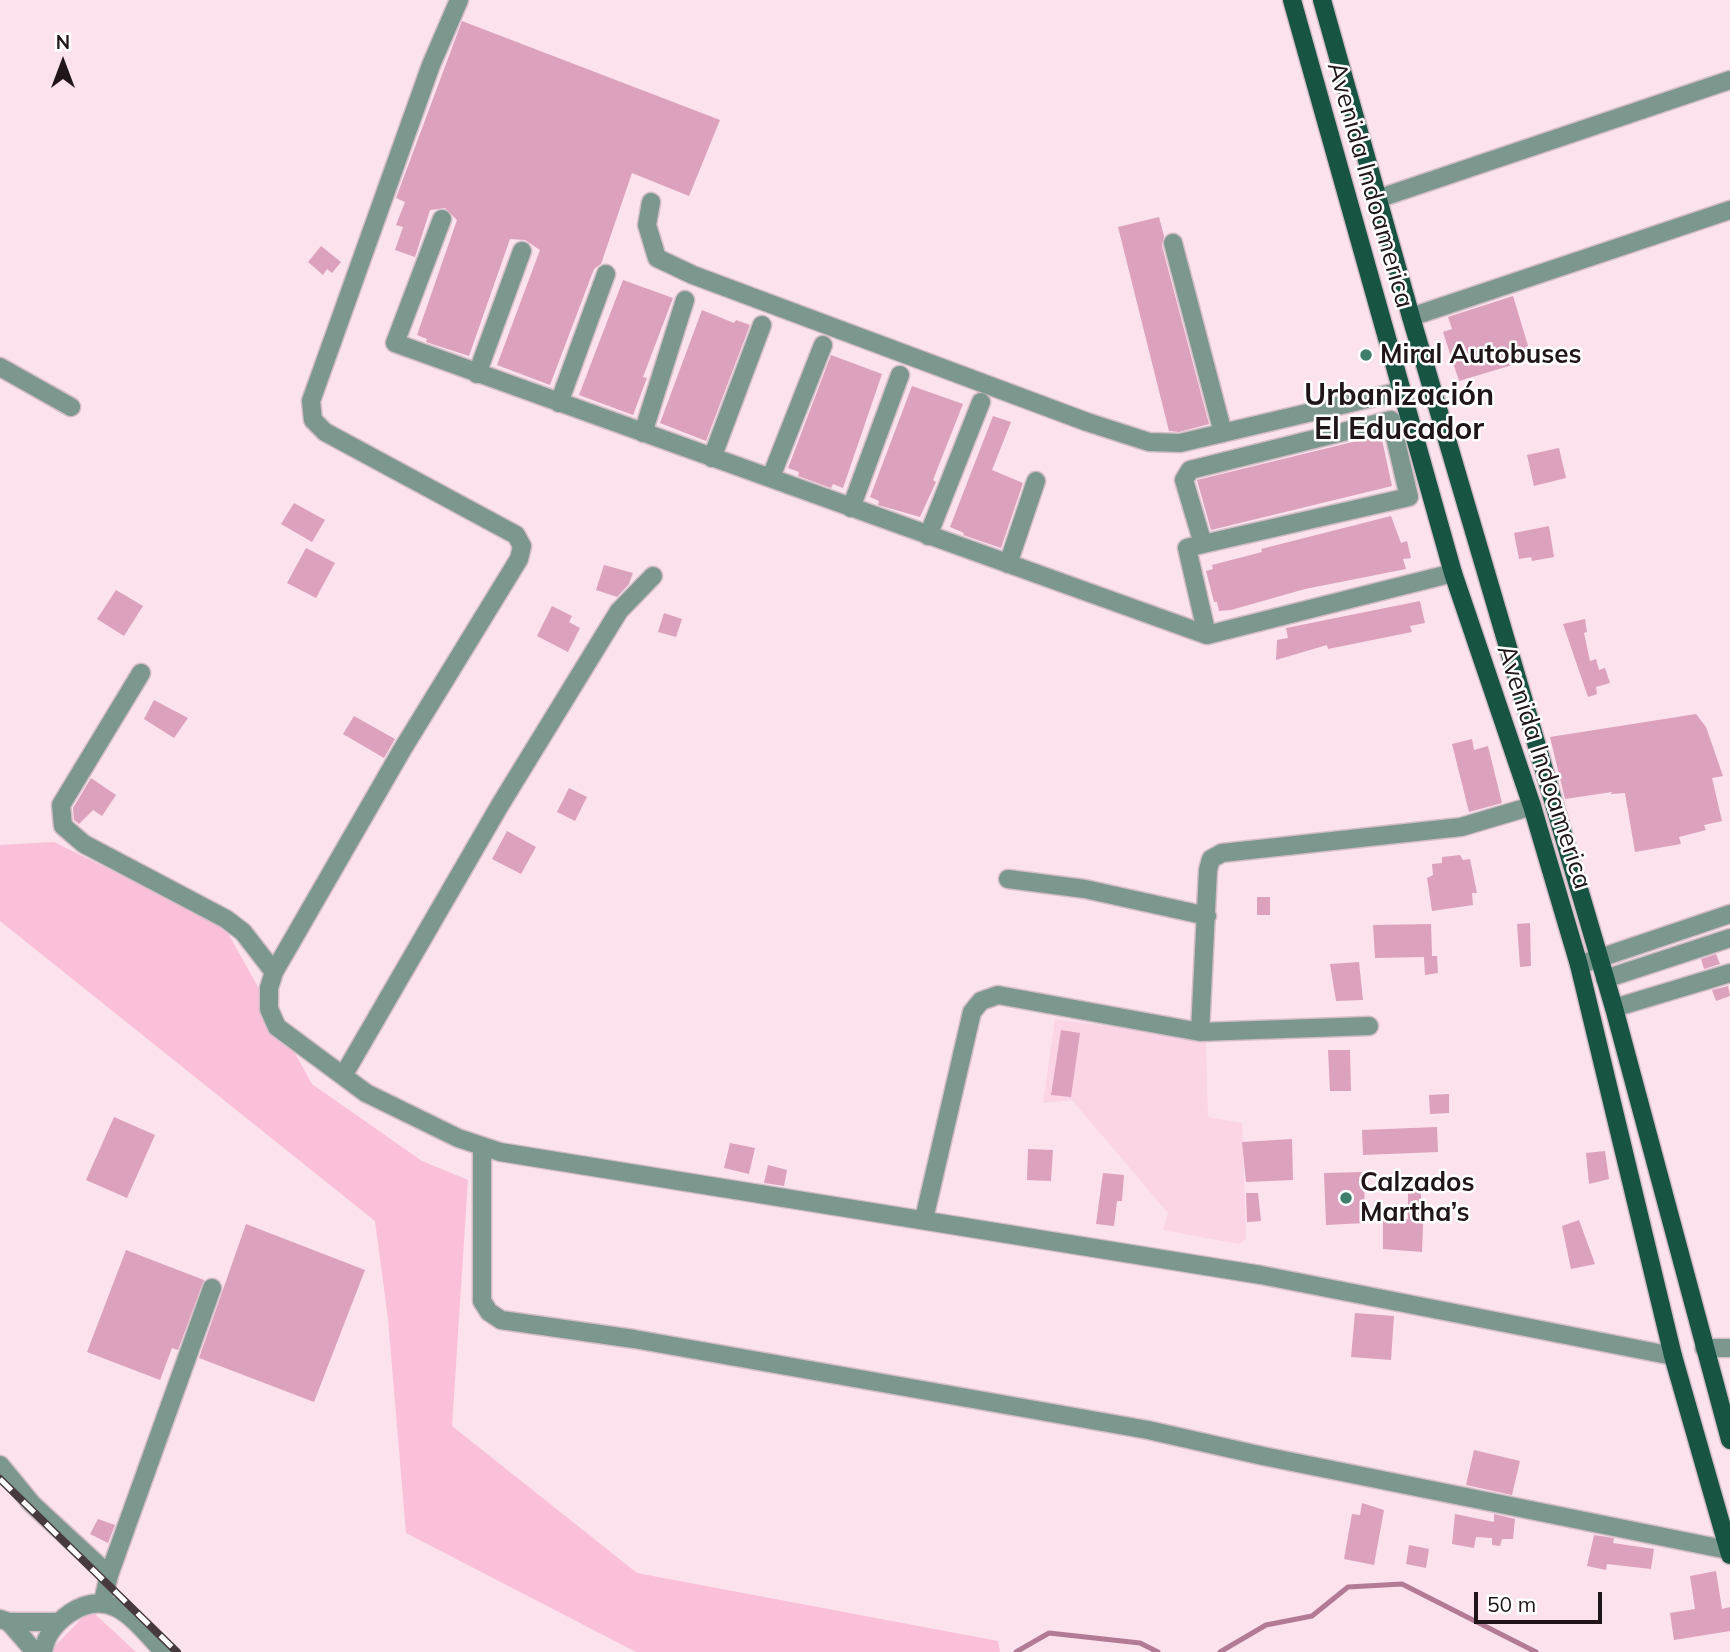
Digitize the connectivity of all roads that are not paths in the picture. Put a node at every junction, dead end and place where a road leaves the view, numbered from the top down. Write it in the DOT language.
graph roads {
  1 [pos="459,0"];
  2 [pos="1292,0"];
  3 [pos="1322,0"];
  4 [pos="1730,79"];
  5 [pos="1377,199"];
  6 [pos="651,201"];
  7 [pos="1730,210"];
  8 [pos="442,219"];
  9 [pos="1173,243"];
  10 [pos="522,251"];
  11 [pos="606,274"];
  12 [pos="685,300"];
  13 [pos="1411,317"];
  14 [pos="762,325"];
  15 [pos="822,345"];
  16 [pos="0,367"];
  17 [pos="477,374"];
  18 [pos="900,375"];
  19 [pos="1401,391"];
  20 [pos="981,402"];
  21 [pos="559,403"];
  22 [pos="71,407"];
  23 [pos="643,433"];
  24 [pos="1223,433"];
  25 [pos="712,458"];
  26 [pos="771,477"];
  27 [pos="1036,481"];
  28 [pos="850,508"];
  29 [pos="928,536"];
  30 [pos="1203,544"];
  31 [pos="1008,564"];
  32 [pos="1453,573"];
  33 [pos="653,576"];
  34 [pos="1207,635"];
  35 [pos="141,673"];
  36 [pos="1532,806"];
  37 [pos="1008,879"];
  38 [pos="1730,914"];
  39 [pos="1207,916"];
  40 [pos="1730,938"];
  41 [pos="1599,960"];
  42 [pos="1579,965"];
  43 [pos="1650,965"];
  44 [pos="274,972"];
  45 [pos="1730,973"];
  46 [pos="1605,979"];
  47 [pos="1585,986"];
  48 [pos="1659,994"];
  49 [pos="1614,1008"];
  50 [pos="1368,1026"];
  51 [pos="1200,1032"];
  52 [pos="343,1076"];
  53 [pos="482,1146"];
  54 [pos="924,1219"];
  55 [pos="212,1288"];
  56 [pos="1704,1348"];
  57 [pos="1730,1348"];
  58 [pos="1673,1356"];
  59 [pos="1730,1440"];
  60 [pos="0,1465"];
  61 [pos="1729,1553"];
  62 [pos="109,1575"];
  63 [pos="103,1601"];
  64 [pos="4,1620"];
  65 [pos="57,1622"];
  66 [pos="36,1652"];
  67 [pos="43,1652"];
  68 [pos="164,1652"];
  1 -- 44 [label="street"];
  2 -- 19 [label="main road, Avenida Indoamerica"];
  3 -- 5 [label="main road, Avenida Indoamerica"];
  4 -- 5 [label="street"];
  5 -- 13 [label="main road, Avenida Indoamerica"];
  6 -- 24 [label="street"];
  7 -- 13 [label="street"];
  8 -- 17 [label="street"];
  9 -- 24 [label="street"];
  10 -- 17 [label="street"];
  11 -- 21 [label="street"];
  12 -- 23 [label="street"];
  13 -- 41 [label="main road, Avenida Indoamerica"];
  14 -- 25 [label="street"];
  15 -- 26 [label="street"];
  16 -- 22 [label="street"];
  17 -- 21 [label="street"];
  18 -- 28 [label="street"];
  19 -- 24 [label="street"];
  19 -- 32 [label="main road, Avenida Indoamerica"];
  20 -- 29 [label="street"];
  21 -- 23 [label="street"];
  23 -- 25 [label="street"];
  25 -- 26 [label="street"];
  26 -- 28 [label="street"];
  27 -- 31 [label="street"];
  28 -- 29 [label="street"];
  29 -- 31 [label="street"];
  30 -- 30 [label="street"];
  30 -- 34 [label="street"];
  31 -- 34 [label="street"];
  32 -- 34 [label="street"];
  32 -- 36 [label="main road, Avenida Indoamerica"];
  33 -- 52 [label="street"];
  35 -- 44 [label="street"];
  36 -- 39 [label="street"];
  36 -- 42 [label="main road, Avenida Indoamerica"];
  37 -- 39 [label="street"];
  38 -- 41 [label="street"];
  39 -- 51 [label="street"];
  40 -- 43 [label="street"];
  41 -- 42 [label="street"];
  41 -- 46 [label="main road, Avenida Indoamerica"];
  42 -- 47 [label="main road, Avenida Indoamerica"];
  43 -- 46 [label="street"];
  43 -- 48 [label="street"];
  44 -- 52 [label="street"];
  45 -- 48 [label="street"];
  46 -- 47 [label="main road"];
  46 -- 49 [label="main road, Avenida Indoamerica"];
  47 -- 58 [label="main road, Avenida Indoamerica"];
  48 -- 49 [label="street"];
  49 -- 56 [label="main road, Avenida Indoamerica"];
  50 -- 51 [label="street"];
  51 -- 54 [label="street"];
  52 -- 53 [label="street"];
  53 -- 54 [label="street"];
  53 -- 61 [label="street"];
  54 -- 58 [label="street"];
  55 -- 62 [label="street"];
  56 -- 57 [label="street"];
  56 -- 59 [label="main road, Avenida Indoamerica"];
  58 -- 61 [label="main road, Avenida Indoamerica"];
  60 -- 62 [label="street"];
  62 -- 63 [label="street"];
  63 -- 65 [label="street"];
  63 -- 68 [label="street"];
  64 -- 65 [label="street"];
  64 -- 66 [label="street"];
  65 -- 67 [label="street"];
}
